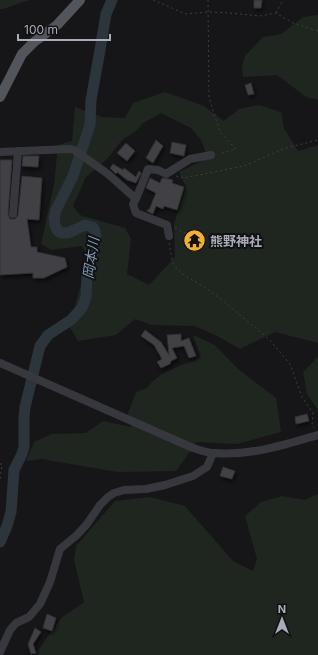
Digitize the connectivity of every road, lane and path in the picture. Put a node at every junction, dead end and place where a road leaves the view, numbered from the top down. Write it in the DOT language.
graph roads {
  1 [pos="80,0"];
  2 [pos="153,0"];
  3 [pos="208,0"];
  4 [pos="283,0"];
  5 [pos="208,12"];
  6 [pos="276,13"];
  7 [pos="318,31"];
  8 [pos="0,97"];
  9 [pos="318,140"];
  10 [pos="18,151"];
  11 [pos="0,152"];
  12 [pos="212,155"];
  13 [pos="166,174"];
  14 [pos="136,199"];
  15 [pos="13,214"];
  16 [pos="173,227"];
  17 [pos="169,236"];
  18 [pos="192,236"];
  19 [pos="4,364"];
  20 [pos="316,432"];
  21 [pos="213,453"];
  22 [pos="0,464"];
  23 [pos="0,480"];
  24 [pos="0,652"];
  1 -- 8 [label="main road"];
  2 -- 5 [label="path"];
  3 -- 5 [label="path"];
  4 -- 6 [label="path"];
  5 -- 6 [label="path"];
  5 -- 12 [label="path"];
  6 -- 7 [label="path"];
  9 -- 13 [label="path"];
  10 -- 11 [label="street"];
  10 -- 14 [label="street"];
  10 -- 15 [label="street"];
  12 -- 13 [label="street"];
  13 -- 14 [label="street"];
  14 -- 17 [label="street"];
  16 -- 18 [label="path"];
  17 -- 20 [label="path"];
  19 -- 21 [label="street"];
  20 -- 21 [label="street"];
  21 -- 24 [label="street"];
  22 -- 23 [label="path"];
}
